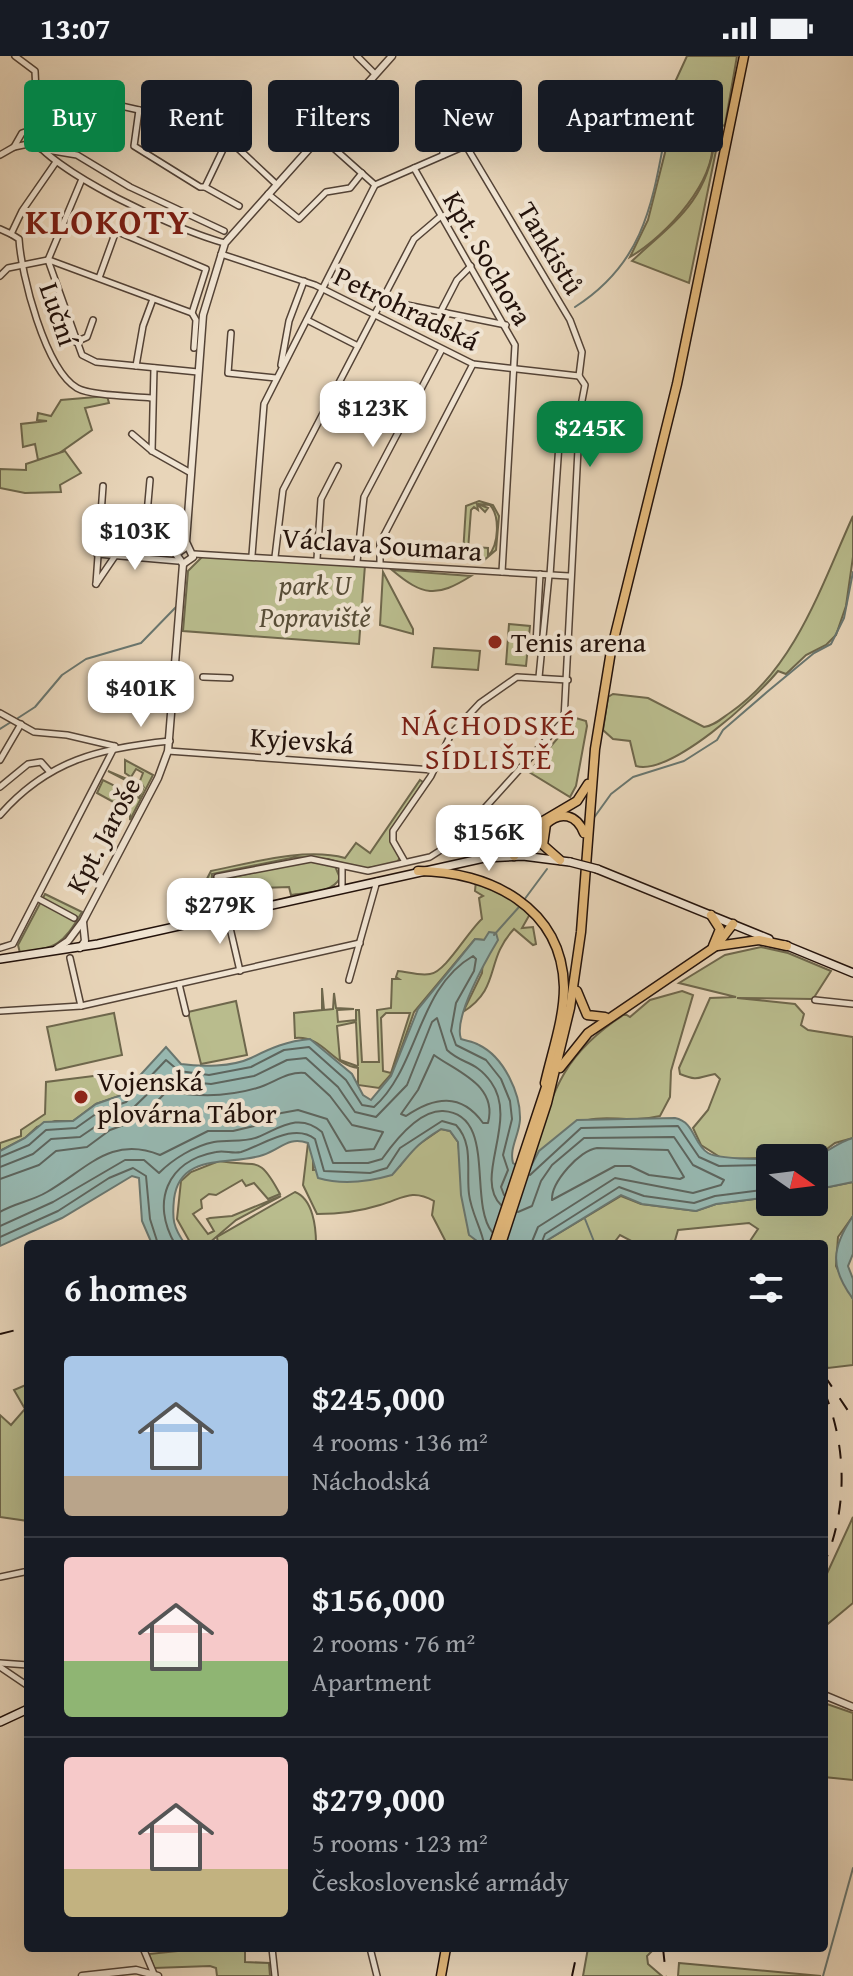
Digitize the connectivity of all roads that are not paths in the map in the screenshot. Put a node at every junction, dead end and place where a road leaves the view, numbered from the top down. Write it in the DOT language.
graph roads {
  1 [pos="15,56"];
  2 [pos="29,56"];
  3 [pos="357,56"];
  4 [pos="392,56"];
  5 [pos="744,56"];
  6 [pos="28,64"];
  7 [pos="375,74"];
  8 [pos="37,80"];
  9 [pos="370,80"];
  10 [pos="125,107"];
  11 [pos="139,110"];
  12 [pos="24,132"];
  13 [pos="24,145"];
  14 [pos="14,147"];
  15 [pos="44,152"];
  16 [pos="58,152"];
  17 [pos="222,152"];
  18 [pos="242,152"];
  19 [pos="305,152"];
  20 [pos="338,152"];
  21 [pos="442,152"];
  22 [pos="450,152"];
  23 [pos="471,152"];
  24 [pos="0,155"];
  25 [pos="443,155"];
  26 [pos="56,162"];
  27 [pos="414,168"];
  28 [pos="362,173"];
  29 [pos="82,179"];
  30 [pos="118,180"];
  31 [pos="276,184"];
  32 [pos="375,185"];
  33 [pos="205,187"];
  34 [pos="111,193"];
  35 [pos="267,193"];
  36 [pos="168,206"];
  37 [pos="239,206"];
  38 [pos="441,215"];
  39 [pos="162,218"];
  40 [pos="206,224"];
  41 [pos="0,229"];
  42 [pos="224,231"];
  43 [pos="11,234"];
  44 [pos="200,236"];
  45 [pos="225,243"];
  46 [pos="221,254"];
  47 [pos="48,260"];
  48 [pos="21,266"];
  49 [pos="471,266"];
  50 [pos="0,276"];
  51 [pos="99,278"];
  52 [pos="304,281"];
  53 [pos="323,290"];
  54 [pos="153,299"];
  55 [pos="382,300"];
  56 [pos="441,311"];
  57 [pos="192,313"];
  58 [pos="373,315"];
  59 [pos="93,320"];
  60 [pos="307,320"];
  61 [pos="506,326"];
  62 [pos="231,333"];
  63 [pos="76,342"];
  64 [pos="358,346"];
  65 [pos="194,348"];
  66 [pos="441,351"];
  67 [pos="473,364"];
  68 [pos="136,366"];
  69 [pos="154,368"];
  70 [pos="281,370"];
  71 [pos="515,371"];
  72 [pos="198,372"];
  73 [pos="579,376"];
  74 [pos="276,378"];
  75 [pos="151,398"];
  76 [pos="580,411"];
  77 [pos="132,434"];
  78 [pos="152,451"];
  79 [pos="338,466"];
  80 [pos="191,473"];
  81 [pos="150,480"];
  82 [pos="103,486"];
  83 [pos="99,545"];
  84 [pos="116,546"];
  85 [pos="141,547"];
  86 [pos="182,548"];
  87 [pos="97,554"];
  88 [pos="194,554"];
  89 [pos="252,555"];
  90 [pos="115,556"];
  91 [pos="137,557"];
  92 [pos="275,557"];
  93 [pos="317,559"];
  94 [pos="357,562"];
  95 [pos="181,563"];
  96 [pos="380,564"];
  97 [pos="502,572"];
  98 [pos="540,574"];
  99 [pos="550,575"];
  100 [pos="569,576"];
  101 [pos="543,649"];
  102 [pos="203,677"];
  103 [pos="539,677"];
  104 [pos="230,678"];
  105 [pos="568,680"];
  106 [pos="0,713"];
  107 [pos="21,724"];
  108 [pos="171,741"];
  109 [pos="115,746"];
  110 [pos="595,749"];
  111 [pos="168,751"];
  112 [pos="0,760"];
  113 [pos="433,770"];
  114 [pos="49,771"];
  115 [pos="0,787"];
  116 [pos="0,815"];
  117 [pos="586,843"];
  118 [pos="514,856"];
  119 [pos="565,861"];
  120 [pos="405,862"];
  121 [pos="342,866"];
  122 [pos="418,871"];
  123 [pos="217,877"];
  124 [pos="583,879"];
  125 [pos="377,881"];
  126 [pos="342,889"];
  127 [pos="37,898"];
  128 [pos="227,915"];
  129 [pos="711,915"];
  130 [pos="74,918"];
  131 [pos="83,921"];
  132 [pos="733,924"];
  133 [pos="83,930"];
  134 [pos="75,933"];
  135 [pos="360,943"];
  136 [pos="98,944"];
  137 [pos="787,946"];
  138 [pos="0,948"];
  139 [pos="78,948"];
  140 [pos="712,948"];
  141 [pos="46,954"];
  142 [pos="579,954"];
  143 [pos="70,958"];
  144 [pos="0,959"];
  145 [pos="240,971"];
  146 [pos="853,973"];
  147 [pos="349,980"];
  148 [pos="179,984"];
  149 [pos="815,1000"];
  150 [pos="853,1004"];
  151 [pos="81,1006"];
  152 [pos="0,1011"];
  153 [pos="617,1011"];
  154 [pos="186,1013"];
  155 [pos="544,1102"];
  156 [pos="535,1128"];
  157 [pos="495,1240"];
  158 [pos="502,1240"];
  159 [pos="24,1572"];
  160 [pos="0,1577"];
  161 [pos="0,1665"];
  162 [pos="24,1665"];
  163 [pos="24,1683"];
  164 [pos="828,1697"];
  165 [pos="853,1707"];
  166 [pos="24,1711"];
  167 [pos="0,1722"];
  168 [pos="143,1952"];
  169 [pos="145,1952"];
  170 [pos="272,1952"];
  171 [pos="371,1952"];
  172 [pos="445,1952"];
  173 [pos="136,1970"];
  174 [pos="156,1975"];
  175 [pos="82,1976"];
  176 [pos="275,1976"];
  177 [pos="377,1976"];
  178 [pos="441,1976"];
  1 -- 6 [label="street"];
  2 -- 6 [label="street"];
  3 -- 7 [label="street"];
  4 -- 7 [label="street, Kpt. Jaroše"];
  5 -- 110 [label="main road"];
  6 -- 8 [label="street"];
  7 -- 9 [label="street, Kpt. Jaroše"];
  10 -- 11 [label="street"];
  11 -- 33 [label="street"];
  12 -- 14 [label="street"];
  13 -- 14 [label="street"];
  14 -- 24 [label="street"];
  15 -- 26 [label="street"];
  16 -- 30 [label="street"];
  17 -- 33 [label="street"];
  18 -- 31 [label="street"];
  19 -- 31 [label="street, Kpt. Jaroše"];
  20 -- 28 [label="street"];
  21 -- 25 [label="street"];
  22 -- 25 [label="street"];
  23 -- 73 [label="street, Tankistů"];
  25 -- 27 [label="street"];
  26 -- 29 [label="street"];
  26 -- 43 [label="street"];
  27 -- 32 [label="street"];
  27 -- 38 [label="street, Kpt. Sochora"];
  28 -- 32 [label="street"];
  28 -- 35 [label="street"];
  29 -- 34 [label="street"];
  29 -- 47 [label="street"];
  30 -- 34 [label="street"];
  30 -- 36 [label="street"];
  31 -- 35 [label="street, Kpt. Jaroše"];
  32 -- 53 [label="street"];
  33 -- 37 [label="street"];
  34 -- 39 [label="street"];
  35 -- 45 [label="street, Kpt. Jaroše"];
  36 -- 39 [label="street"];
  36 -- 40 [label="street"];
  38 -- 49 [label="street, Kpt. Sochora"];
  38 -- 55 [label="street"];
  39 -- 44 [label="street"];
  40 -- 42 [label="street"];
  40 -- 44 [label="street"];
  41 -- 43 [label="street"];
  43 -- 48 [label="street, Luční"];
  44 -- 45 [label="street"];
  45 -- 46 [label="street, Kpt. Jaroše"];
  46 -- 52 [label="street, Petrohradská"];
  46 -- 72 [label="street, Kpt. Jaroše"];
  47 -- 48 [label="street"];
  47 -- 51 [label="street"];
  47 -- 63 [label="street"];
  48 -- 50 [label="street"];
  48 -- 75 [label="street, Luční"];
  49 -- 56 [label="street"];
  49 -- 61 [label="street, Kpt. Sochora"];
  51 -- 54 [label="street"];
  51 -- 57 [label="street"];
  52 -- 53 [label="street, Petrohradská"];
  52 -- 70 [label="street"];
  53 -- 58 [label="street, Petrohradská"];
  53 -- 60 [label="street"];
  54 -- 57 [label="street"];
  54 -- 68 [label="street"];
  55 -- 56 [label="street"];
  55 -- 58 [label="street"];
  56 -- 61 [label="street"];
  57 -- 65 [label="street"];
  58 -- 64 [label="street"];
  58 -- 66 [label="street, Petrohradská"];
  59 -- 63 [label="street"];
  60 -- 64 [label="street"];
  60 -- 70 [label="street"];
  61 -- 71 [label="street, Kpt. Sochora"];
  62 -- 74 [label="street"];
  63 -- 68 [label="street"];
  64 -- 92 [label="street"];
  66 -- 67 [label="street, Petrohradská"];
  66 -- 94 [label="street"];
  67 -- 71 [label="street, Petrohradská"];
  67 -- 96 [label="street"];
  68 -- 69 [label="street"];
  69 -- 72 [label="street"];
  69 -- 75 [label="street"];
  70 -- 74 [label="street"];
  71 -- 73 [label="street, Petrohradská"];
  71 -- 97 [label="street, Kpt. Sochora"];
  72 -- 80 [label="street, Kpt. Jaroše"];
  73 -- 76 [label="street, Tankistů"];
  74 -- 89 [label="street"];
  75 -- 78 [label="street"];
  76 -- 99 [label="street"];
  76 -- 100 [label="street, Tankistů"];
  77 -- 78 [label="street"];
  78 -- 80 [label="street"];
  79 -- 93 [label="street"];
  80 -- 86 [label="street, Kpt. Jaroše"];
  81 -- 85 [label="street"];
  82 -- 83 [label="street"];
  83 -- 84 [label="street"];
  83 -- 87 [label="street"];
  84 -- 85 [label="street"];
  84 -- 90 [label="street"];
  85 -- 86 [label="street"];
  85 -- 91 [label="street"];
  86 -- 88 [label="street"];
  86 -- 95 [label="street, Kpt. Jaroše"];
  87 -- 90 [label="street"];
  87 -- 90 [label="street"];
  88 -- 89 [label="street, Václava Soumara"];
  88 -- 95 [label="street"];
  89 -- 92 [label="street, Václava Soumara"];
  90 -- 91 [label="street"];
  91 -- 95 [label="street"];
  92 -- 93 [label="street, Václava Soumara"];
  93 -- 94 [label="street, Václava Soumara"];
  94 -- 96 [label="street, Václava Soumara"];
  95 -- 108 [label="street, Kpt. Jaroše"];
  96 -- 97 [label="street, Václava Soumara"];
  97 -- 98 [label="street, Václava Soumara"];
  98 -- 99 [label="street, Václava Soumara"];
  98 -- 101 [label="street"];
  99 -- 100 [label="street, Václava Soumara"];
  99 -- 101 [label="street"];
  100 -- 105 [label="street, Tankistů"];
  101 -- 103 [label="street"];
  102 -- 104 [label="street"];
  103 -- 105 [label="street"];
  103 -- 113 [label="street"];
  105 -- 120 [label="street, Tankistů"];
  106 -- 107 [label="street"];
  107 -- 109 [label="street"];
  107 -- 112 [label="street"];
  108 -- 109 [label="street"];
  108 -- 111 [label="street, Kpt. Jaroše"];
  109 -- 114 [label="street"];
  109 -- 127 [label="street"];
  110 -- 117 [label="main road"];
  110 -- 118 [label="main road"];
  111 -- 113 [label="street, Kyjevská"];
  111 -- 131 [label="street, Kpt. Jaroše"];
  113 -- 120 [label="street"];
  114 -- 115 [label="street"];
  114 -- 116 [label="street"];
  117 -- 119 [label="main road"];
  117 -- 124 [label="main road"];
  118 -- 119 [label="main road"];
  118 -- 122 [label="main road"];
  119 -- 129 [label="main road, bridge"];
  120 -- 121 [label="street, Tankistů"];
  121 -- 123 [label="street, Tankistů"];
  121 -- 126 [label="street"];
  122 -- 125 [label="main road"];
  122 -- 155 [label="main road"];
  124 -- 142 [label="main road"];
  124 -- 155 [label="main road"];
  125 -- 126 [label="main road"];
  125 -- 135 [label="street"];
  126 -- 128 [label="main road"];
  127 -- 130 [label="street"];
  127 -- 138 [label="street"];
  128 -- 136 [label="main road"];
  128 -- 145 [label="street"];
  129 -- 132 [label="main road"];
  129 -- 140 [label="main road"];
  131 -- 133 [label="street"];
  131 -- 134 [label="street, Kpt. Jaroše"];
  132 -- 137 [label="main road"];
  132 -- 140 [label="main road"];
  133 -- 136 [label="street, Kpt. Jaroše"];
  133 -- 139 [label="street, Kpt. Jaroše"];
  134 -- 139 [label="street, Kpt. Jaroše"];
  134 -- 141 [label="street, Kpt. Jaroše"];
  135 -- 145 [label="street"];
  135 -- 147 [label="street"];
  136 -- 139 [label="main road"];
  137 -- 140 [label="main road"];
  137 -- 146 [label="main road"];
  139 -- 141 [label="main road"];
  140 -- 153 [label="main road"];
  141 -- 144 [label="main road"];
  142 -- 153 [label="main road"];
  142 -- 155 [label="main road"];
  143 -- 151 [label="street"];
  145 -- 148 [label="street"];
  148 -- 151 [label="street"];
  148 -- 154 [label="street"];
  149 -- 150 [label="street"];
  151 -- 152 [label="street"];
  153 -- 155 [label="main road"];
  155 -- 156 [label="main road"];
  156 -- 157 [label="main road"];
  156 -- 158 [label="main road"];
  159 -- 160 [label="street"];
  161 -- 162 [label="street"];
  161 -- 163 [label="street"];
  164 -- 165 [label="street"];
  166 -- 167 [label="main road"];
  168 -- 173 [label="street"];
  169 -- 174 [label="street"];
  170 -- 176 [label="street"];
  171 -- 177 [label="street"];
  172 -- 178 [label="main road"];
  173 -- 174 [label="street"];
  173 -- 175 [label="street"];
}
